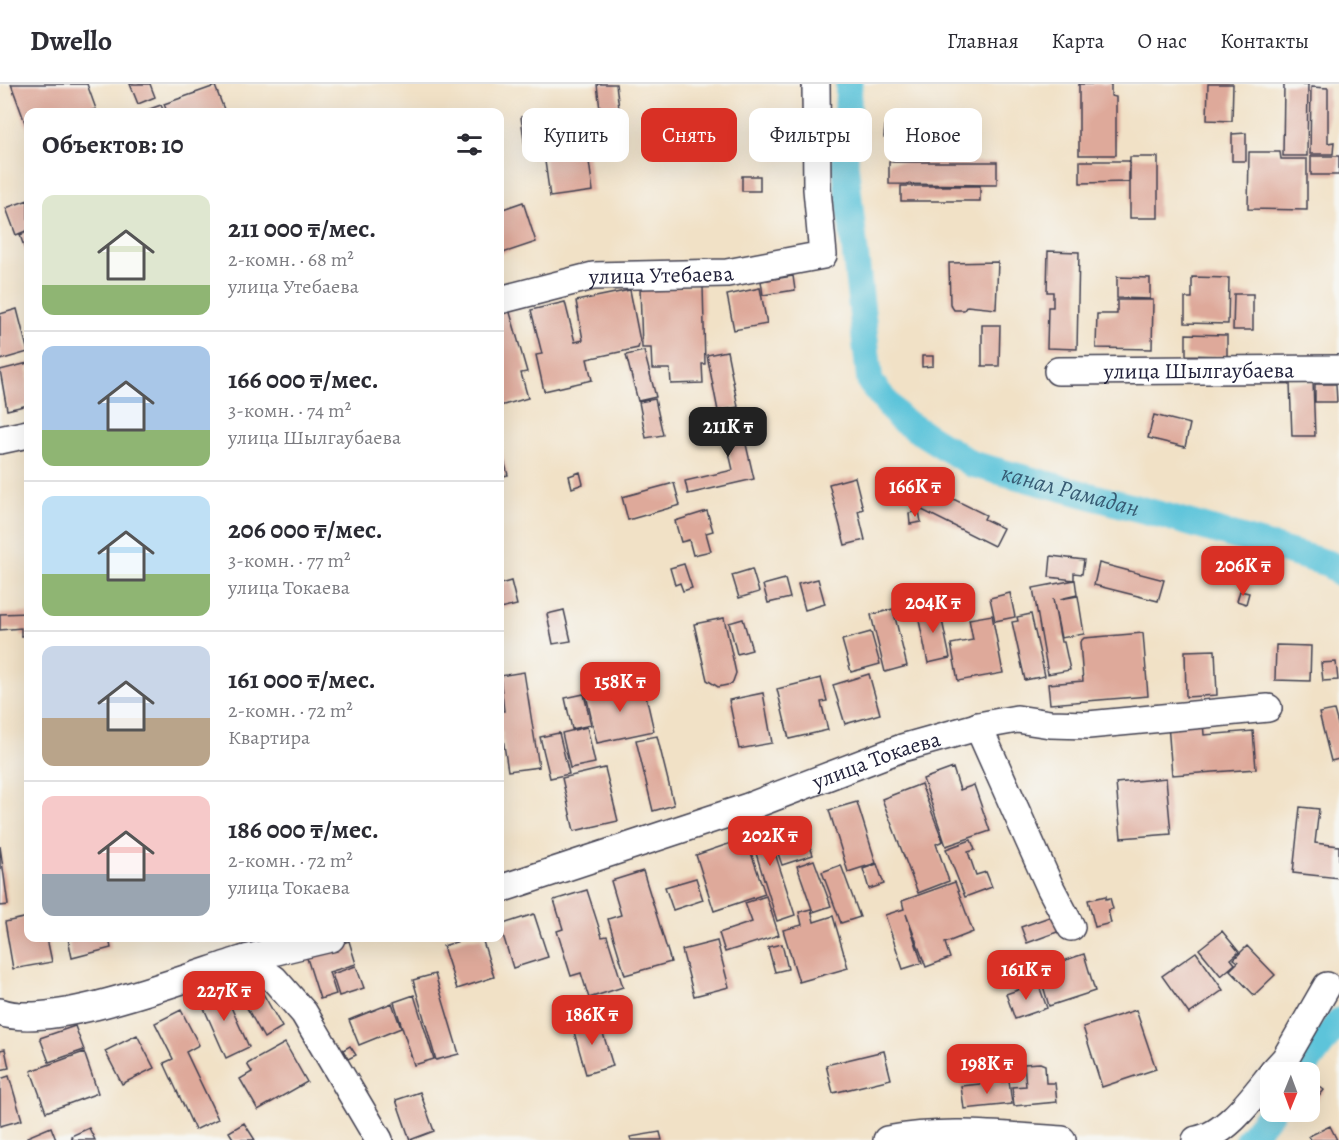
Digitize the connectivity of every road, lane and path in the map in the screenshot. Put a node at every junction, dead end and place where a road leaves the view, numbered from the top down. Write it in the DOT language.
graph roads {
  1 [pos="816,84"];
  2 [pos="504,299"];
  3 [pos="1339,369"];
  4 [pos="1058,371"];
  5 [pos="24,435"];
  6 [pos="0,440"];
  7 [pos="1268,708"];
  8 [pos="978,726"];
  9 [pos="504,889"];
  10 [pos="1071,927"];
  11 [pos="315,942"];
  12 [pos="246,959"];
  13 [pos="1327,986"];
  14 [pos="0,1012"];
  15 [pos="1282,1062"];
  16 [pos="1260,1088"];
  17 [pos="380,1140"];
  18 [pos="887,1140"];
  19 [pos="1062,1140"];
  20 [pos="1196,1140"];
  1 -- 2 [label="street, улица Утебаева"];
  3 -- 4 [label="street, улица Шылгаубаева"];
  5 -- 6 [label="street"];
  7 -- 8 [label="street, улица Токаева"];
  8 -- 9 [label="street, улица Токаева"];
  8 -- 10 [label="street"];
  11 -- 12 [label="street"];
  12 -- 14 [label="street"];
  12 -- 17 [label="street"];
  13 -- 15 [label="street"];
  16 -- 20 [label="street"];
  18 -- 19 [label="street"];
}
